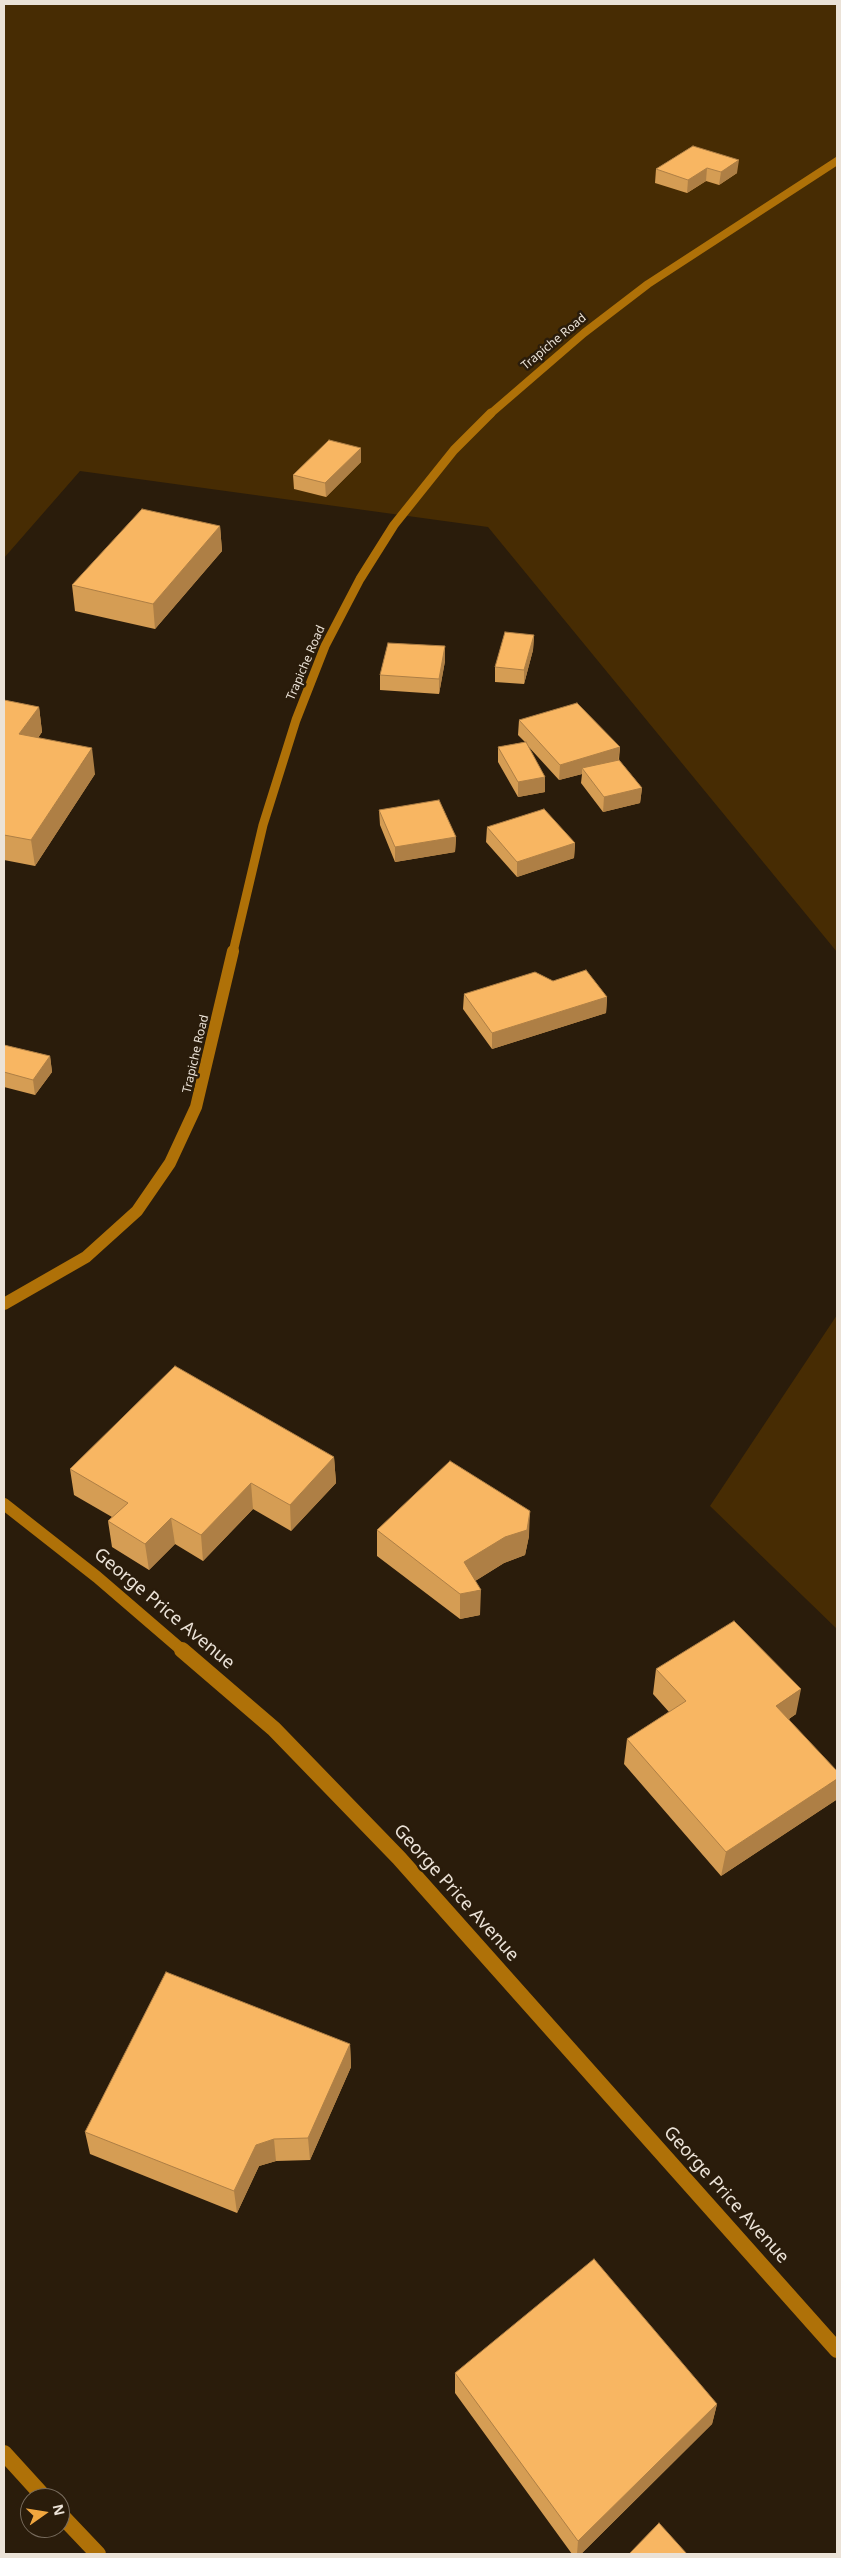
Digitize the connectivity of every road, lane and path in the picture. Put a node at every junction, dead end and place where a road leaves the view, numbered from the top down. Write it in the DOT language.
graph roads {
  1 [pos="837,161"];
  2 [pos="4,1304"];
  3 [pos="4,1504"];
  4 [pos="837,2350"];
  5 [pos="4,2453"];
  6 [pos="36,2488"];
  7 [pos="70,2525"];
  8 [pos="98,2554"];
  1 -- 2 [label="street, Trapiche Road"];
  3 -- 4 [label="street, George Price Avenue"];
  5 -- 6 [label="street"];
  7 -- 8 [label="street"];
}
